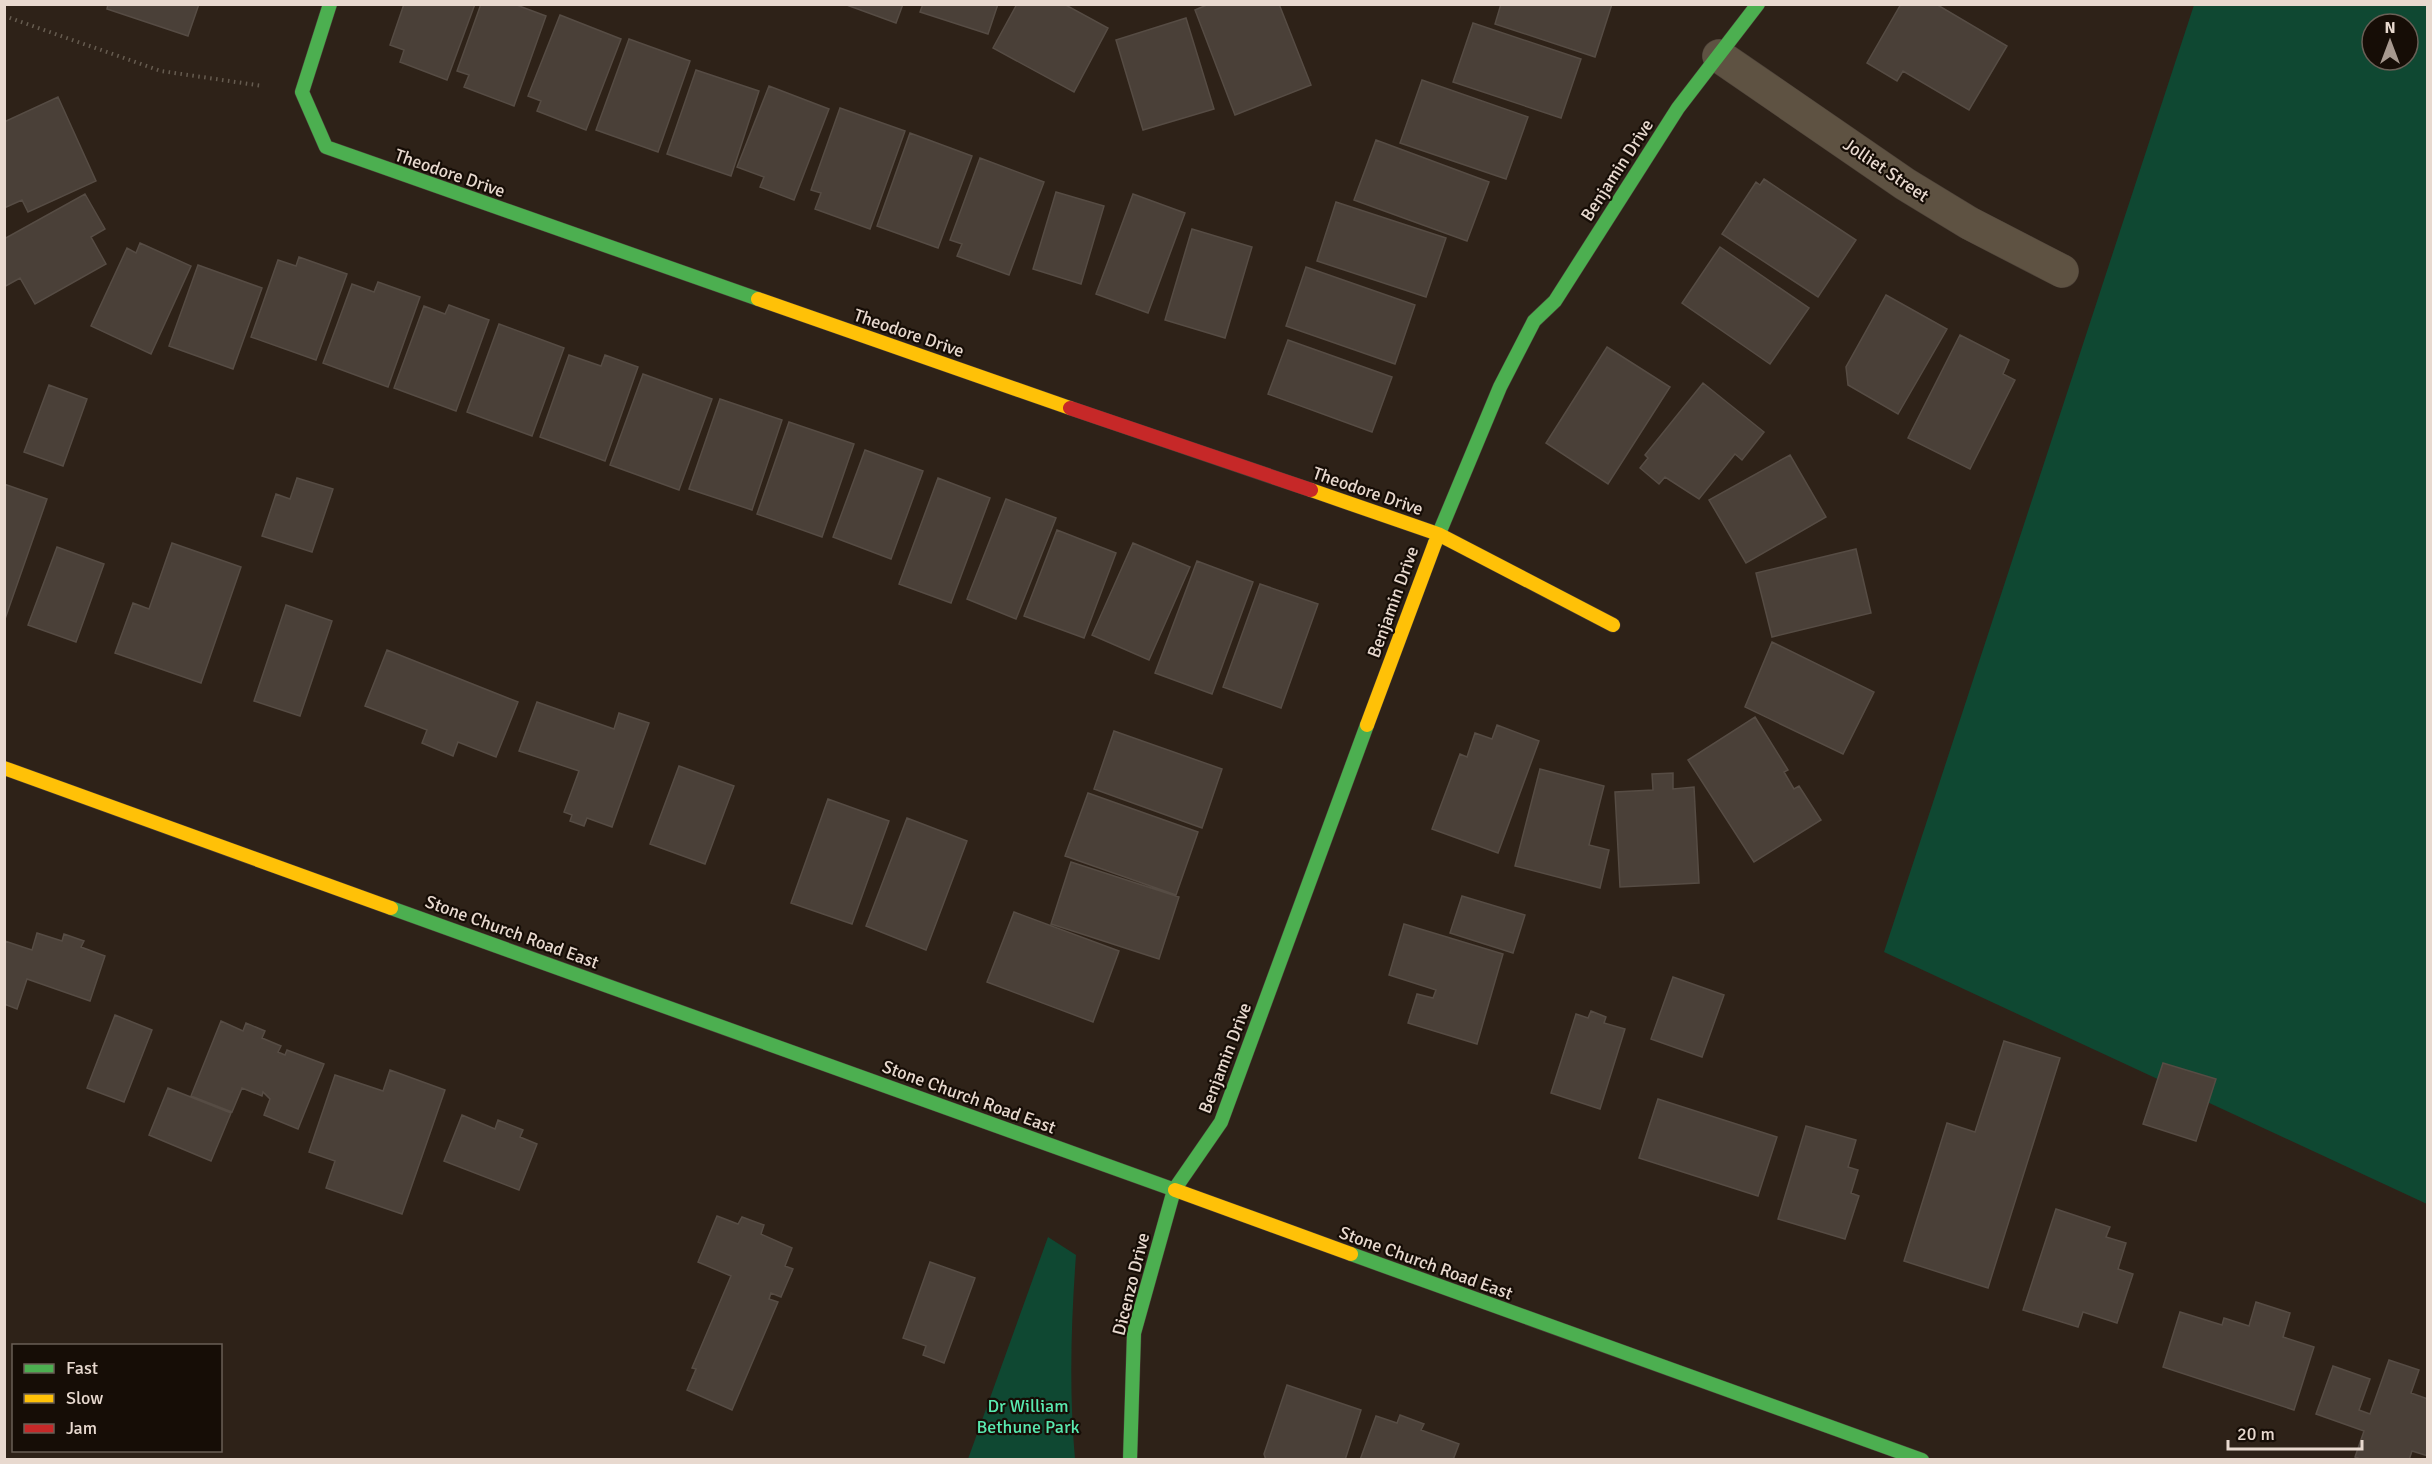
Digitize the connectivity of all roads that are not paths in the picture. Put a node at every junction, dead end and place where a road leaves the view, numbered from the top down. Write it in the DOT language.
graph roads {
  1 [pos="330,4"];
  2 [pos="1758,4"];
  3 [pos="1719,56"];
  4 [pos="2062,271"];
  5 [pos="1438,534"];
  6 [pos="1613,625"];
  7 [pos="4,768"];
  8 [pos="1174,1190"];
  9 [pos="1130,1460"];
  10 [pos="1922,1460"];
  1 -- 5 [label="street, Theodore Drive"];
  2 -- 3 [label="street, Benjamin Drive"];
  3 -- 4 [label="street, Jolliet Street"];
  3 -- 5 [label="street, Benjamin Drive"];
  5 -- 6 [label="street, Theodore Drive"];
  5 -- 8 [label="street, Benjamin Drive"];
  7 -- 8 [label="street, Stone Church Road East"];
  8 -- 9 [label="street, Dicenzo Drive"];
  8 -- 10 [label="street, Stone Church Road East"];
}
